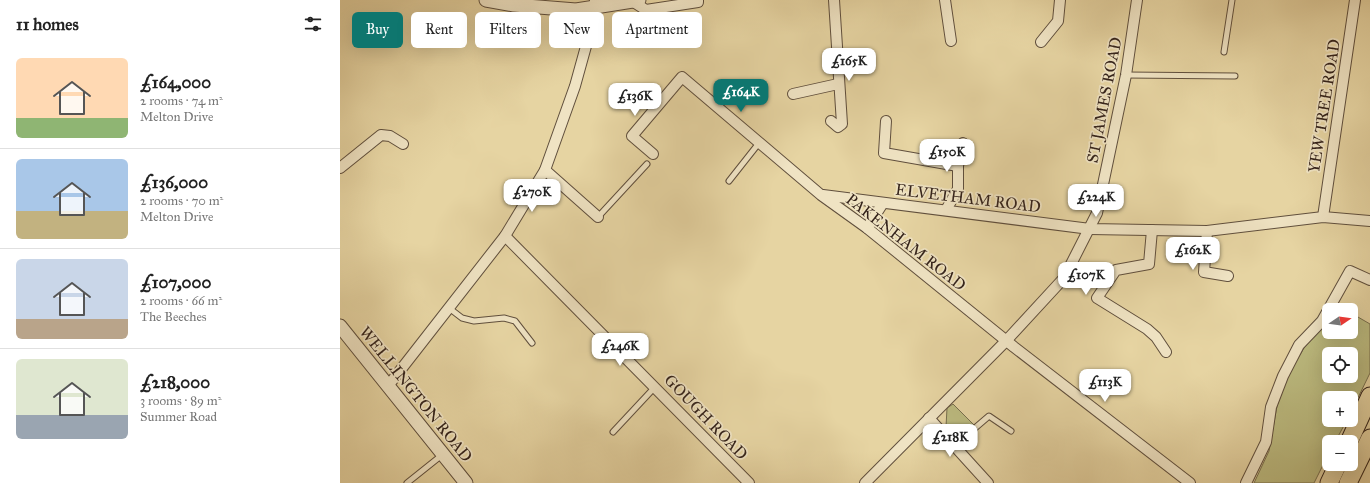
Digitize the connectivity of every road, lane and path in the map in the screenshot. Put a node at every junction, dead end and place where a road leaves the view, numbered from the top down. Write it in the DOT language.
graph roads {
  1 [pos="486,0"];
  2 [pos="635,0"];
  3 [pos="698,0"];
  4 [pos="834,0"];
  5 [pos="945,0"];
  6 [pos="1060,0"];
  7 [pos="1137,0"];
  8 [pos="1232,0"];
  9 [pos="1355,0"];
  10 [pos="594,4"];
  11 [pos="951,41"];
  12 [pos="1041,42"];
  13 [pos="1224,52"];
  14 [pos="1126,75"];
  15 [pos="1235,76"];
  16 [pos="838,84"];
  17 [pos="793,94"];
  18 [pos="831,121"];
  19 [pos="886,121"];
  20 [pos="759,143"];
  21 [pos="963,143"];
  22 [pos="403,144"];
  23 [pos="653,154"];
  24 [pos="647,164"];
  25 [pos="958,166"];
  26 [pos="340,168"];
  27 [pos="545,170"];
  28 [pos="729,181"];
  29 [pos="821,195"];
  30 [pos="884,203"];
  31 [pos="946,210"];
  32 [pos="598,216"];
  33 [pos="1323,217"];
  34 [pos="1370,221"];
  35 [pos="867,228"];
  36 [pos="1090,229"];
  37 [pos="1152,230"];
  38 [pos="1207,231"];
  39 [pos="505,236"];
  40 [pos="1228,276"];
  41 [pos="1370,280"];
  42 [pos="449,308"];
  43 [pos="340,326"];
  44 [pos="1006,341"];
  45 [pos="532,343"];
  46 [pos="1166,352"];
  47 [pos="388,386"];
  48 [pos="656,386"];
  49 [pos="1370,396"];
  50 [pos="929,418"];
  51 [pos="1011,431"];
  52 [pos="613,432"];
  53 [pos="1352,435"];
  54 [pos="1370,438"];
  55 [pos="954,446"];
  56 [pos="443,455"];
  57 [pos="1335,471"];
  58 [pos="407,483"];
  59 [pos="466,483"];
  60 [pos="749,483"];
  61 [pos="865,483"];
  62 [pos="988,483"];
  63 [pos="1190,483"];
  64 [pos="1246,483"];
  65 [pos="1329,483"];
  66 [pos="1348,483"];
  1 -- 10 [label="street"];
  2 -- 3 [label="street"];
  2 -- 10 [label="street"];
  4 -- 16 [label="street"];
  5 -- 11 [label="street"];
  6 -- 12 [label="street"];
  7 -- 14 [label="street, ST JAMES ROAD"];
  8 -- 13 [label="lane"];
  9 -- 33 [label="street, YEW TREE ROAD"];
  10 -- 27 [label="street"];
  14 -- 15 [label="lane"];
  14 -- 36 [label="street, ST JAMES ROAD"];
  16 -- 17 [label="street"];
  16 -- 18 [label="street"];
  19 -- 25 [label="street"];
  20 -- 23 [label="street, PAKENHAM ROAD"];
  20 -- 28 [label="lane"];
  20 -- 29 [label="street, PAKENHAM ROAD"];
  21 -- 25 [label="street"];
  22 -- 26 [label="street"];
  24 -- 32 [label="lane"];
  25 -- 31 [label="street"];
  27 -- 32 [label="street"];
  27 -- 39 [label="street"];
  29 -- 30 [label="street, ELVETHAM ROAD"];
  29 -- 35 [label="street, PAKENHAM ROAD"];
  30 -- 31 [label="street, ELVETHAM ROAD"];
  30 -- 35 [label="street"];
  31 -- 36 [label="street, ELVETHAM ROAD"];
  33 -- 34 [label="street, ELVETHAM ROAD"];
  33 -- 38 [label="street, ELVETHAM ROAD"];
  35 -- 44 [label="street, PAKENHAM ROAD"];
  36 -- 37 [label="street, ELVETHAM ROAD"];
  36 -- 44 [label="street, ST JAMES ROAD"];
  37 -- 38 [label="street, ELVETHAM ROAD"];
  37 -- 46 [label="street"];
  38 -- 40 [label="street"];
  39 -- 42 [label="street"];
  39 -- 48 [label="street, GOUGH ROAD"];
  41 -- 64 [label="street"];
  42 -- 45 [label="lane"];
  42 -- 47 [label="street"];
  43 -- 47 [label="street, WELLINGTON ROAD"];
  44 -- 50 [label="street, ST JAMES ROAD"];
  44 -- 63 [label="street, PAKENHAM ROAD"];
  47 -- 56 [label="street, WELLINGTON ROAD"];
  48 -- 52 [label="lane"];
  48 -- 60 [label="street, GOUGH ROAD"];
  49 -- 53 [label="highway"];
  50 -- 55 [label="street"];
  50 -- 61 [label="street, ST JAMES ROAD"];
  51 -- 55 [label="lane"];
  54 -- 66 [label="highway"];
  55 -- 62 [label="street"];
  56 -- 58 [label="lane"];
  56 -- 59 [label="street, WELLINGTON ROAD"];
  57 -- 65 [label="highway"];
}
